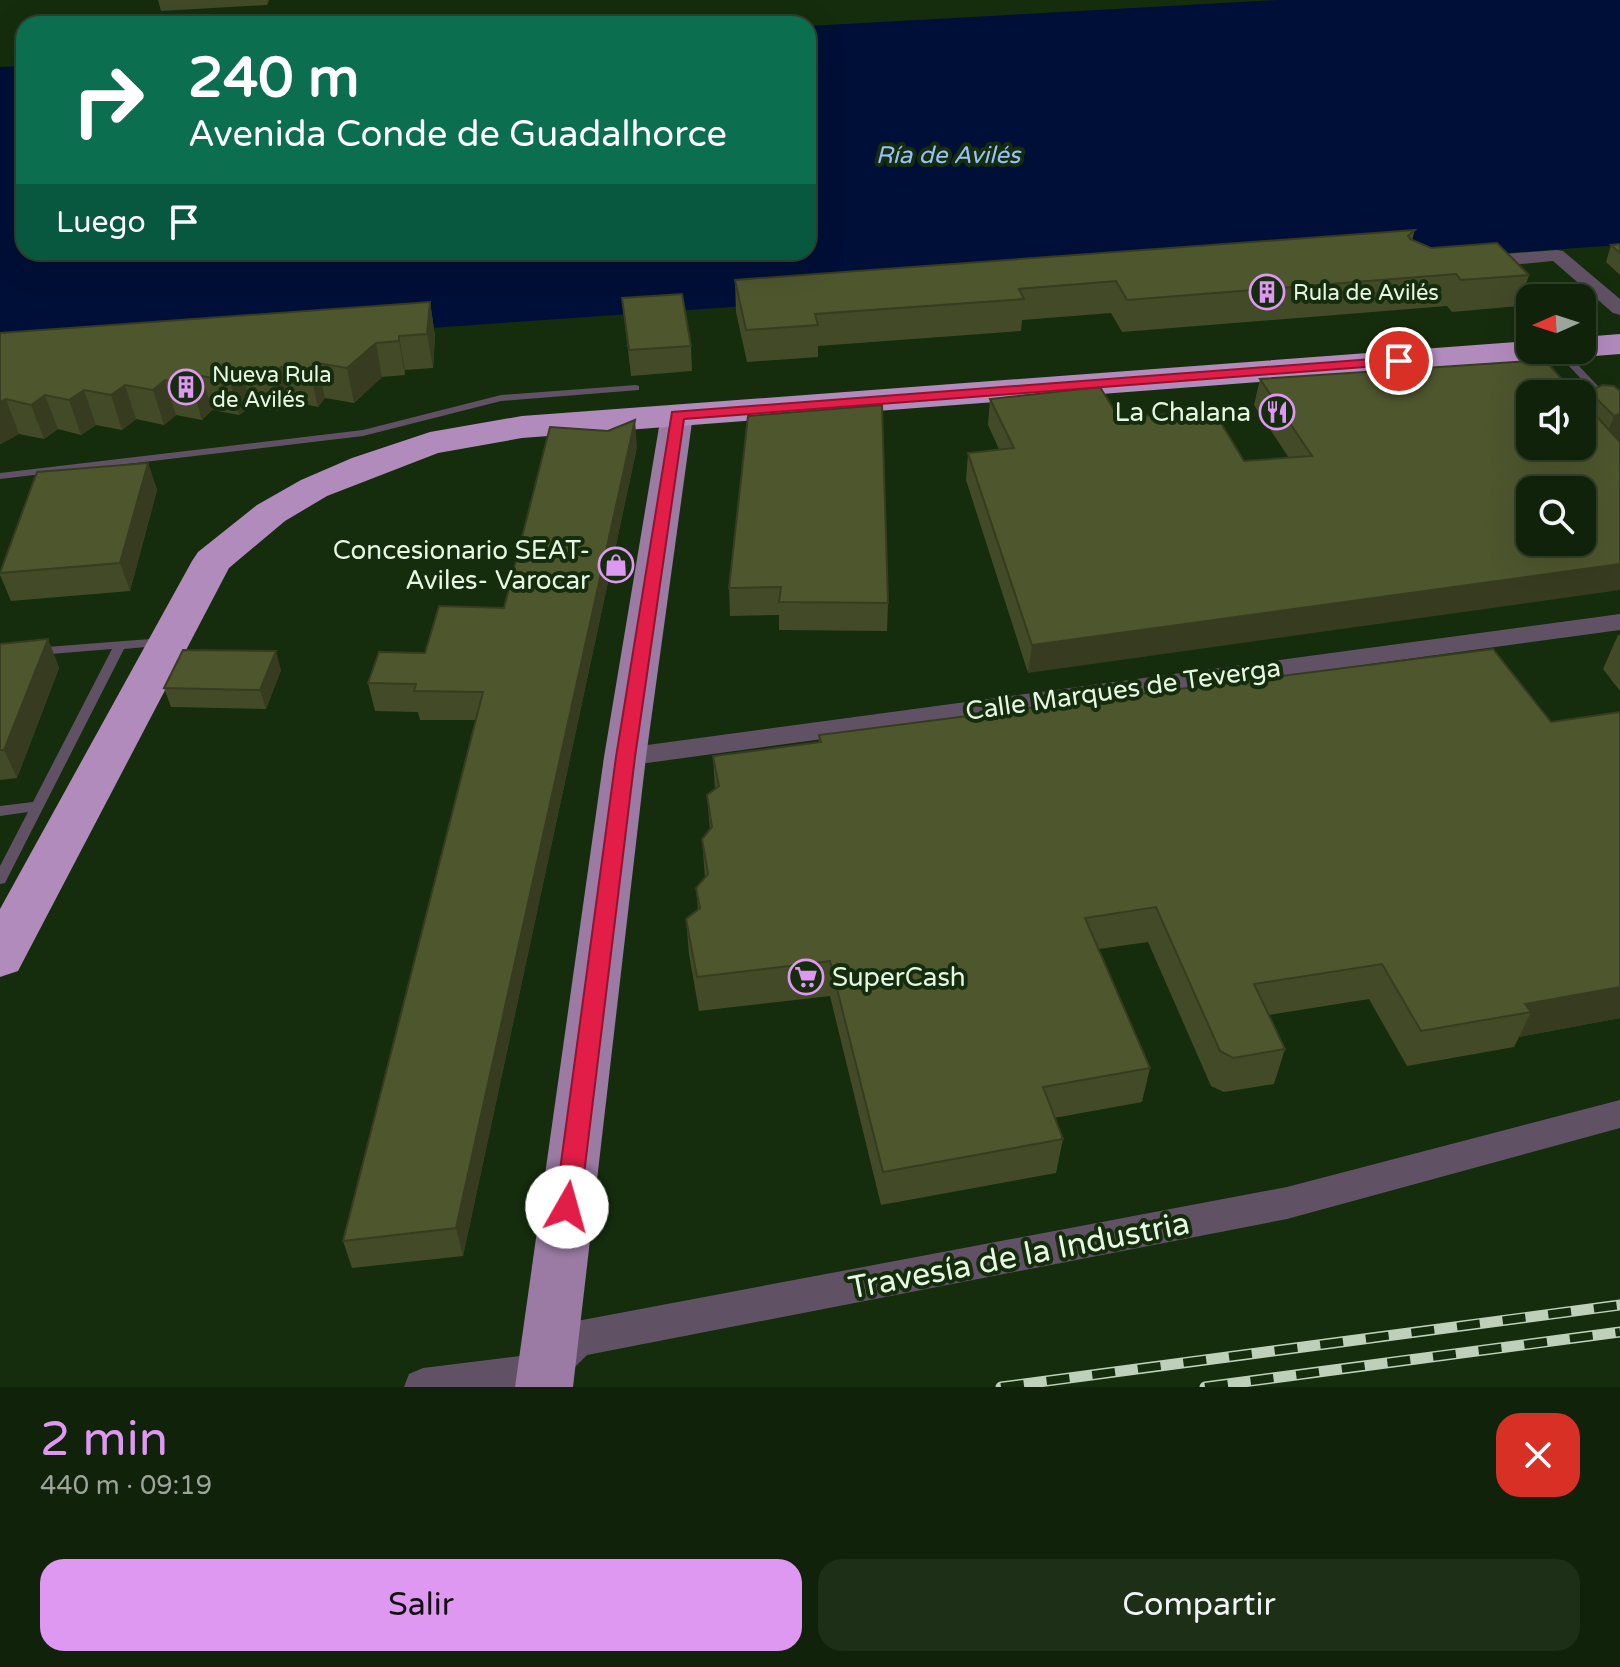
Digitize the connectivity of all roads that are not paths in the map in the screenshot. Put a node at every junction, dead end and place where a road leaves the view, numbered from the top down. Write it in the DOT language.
graph roads {
  1 [pos="1456,264"];
  2 [pos="1620,309"];
  3 [pos="1620,344"];
  4 [pos="1596,346"];
  5 [pos="1516,356"];
  6 [pos="1572,364"];
  7 [pos="1587,380"];
  8 [pos="636,388"];
  9 [pos="1596,389"];
  10 [pos="1596,404"];
  11 [pos="677,415"];
  12 [pos="0,476"];
  13 [pos="1620,622"];
  14 [pos="167,642"];
  15 [pos="120,645"];
  16 [pos="30,652"];
  17 [pos="625,757"];
  18 [pos="38,806"];
  19 [pos="0,811"];
  20 [pos="0,879"];
  21 [pos="0,957"];
  22 [pos="1620,1114"];
  23 [pos="544,1379"];
  24 [pos="423,1387"];
  1 -- 2 [label="street"];
  3 -- 4 [label="highway"];
  5 -- 11 [label="highway"];
  6 -- 7 [label="lane"];
  8 -- 12 [label="lane"];
  9 -- 10 [label="lane"];
  11 -- 14 [label="highway"];
  11 -- 17 [label="main road"];
  13 -- 17 [label="street, Calle Marques de Teverga"];
  14 -- 15 [label="lane"];
  14 -- 21 [label="highway"];
  15 -- 16 [label="lane"];
  15 -- 18 [label="lane"];
  17 -- 23 [label="main road"];
  18 -- 19 [label="lane"];
  18 -- 20 [label="lane"];
  22 -- 23 [label="street, Travesía de la Industria"];
  23 -- 24 [label="street"];
}
